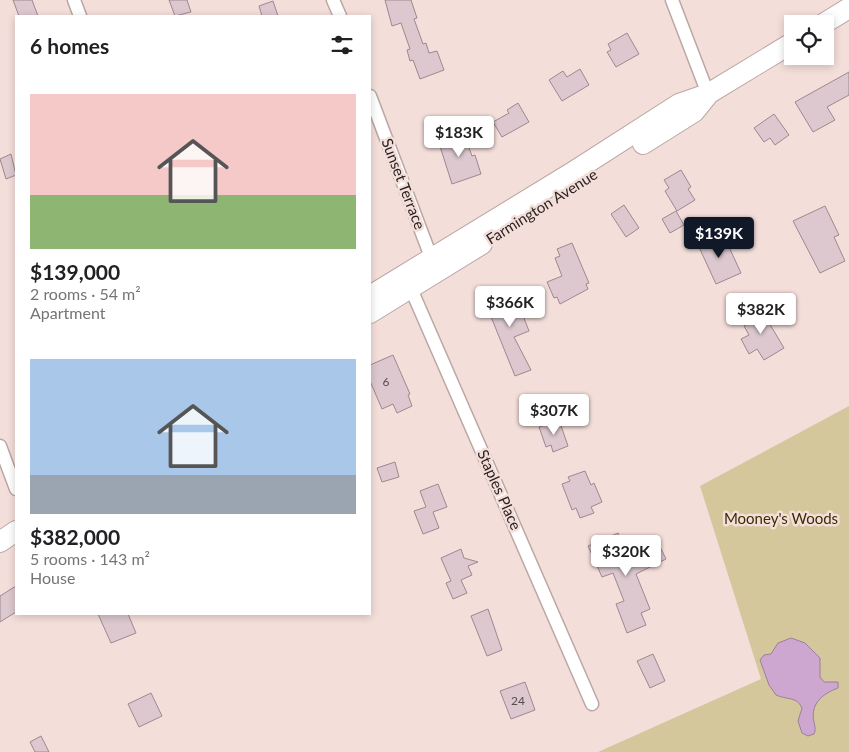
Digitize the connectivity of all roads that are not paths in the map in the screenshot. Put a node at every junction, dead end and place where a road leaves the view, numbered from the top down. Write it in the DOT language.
graph roads {
  1 [pos="74,0"];
  2 [pos="334,0"];
  3 [pos="672,0"];
  4 [pos="849,8"];
  5 [pos="80,15"];
  6 [pos="340,15"];
  7 [pos="834,17"];
  8 [pos="784,48"];
  9 [pos="708,94"];
  10 [pos="371,99"];
  11 [pos="434,265"];
  12 [pos="407,282"];
  13 [pos="371,296"];
  14 [pos="371,312"];
  15 [pos="0,446"];
  16 [pos="15,486"];
  17 [pos="15,517"];
  18 [pos="0,526"];
  19 [pos="15,533"];
  20 [pos="0,542"];
  21 [pos="592,704"];
  1 -- 5 [label="street"];
  2 -- 6 [label="street"];
  3 -- 9 [label="street"];
  4 -- 7 [label="main road"];
  8 -- 9 [label="main road, Farmington Avenue"];
  9 -- 11 [label="main road, Farmington Avenue"];
  10 -- 11 [label="street, Sunset Terrace"];
  11 -- 12 [label="main road, Farmington Avenue"];
  12 -- 13 [label="main road, Farmington Avenue"];
  12 -- 14 [label="main road, Farmington Avenue"];
  12 -- 21 [label="street, Staples Place"];
  15 -- 16 [label="street"];
  17 -- 18 [label="main road"];
  19 -- 20 [label="main road"];
}
